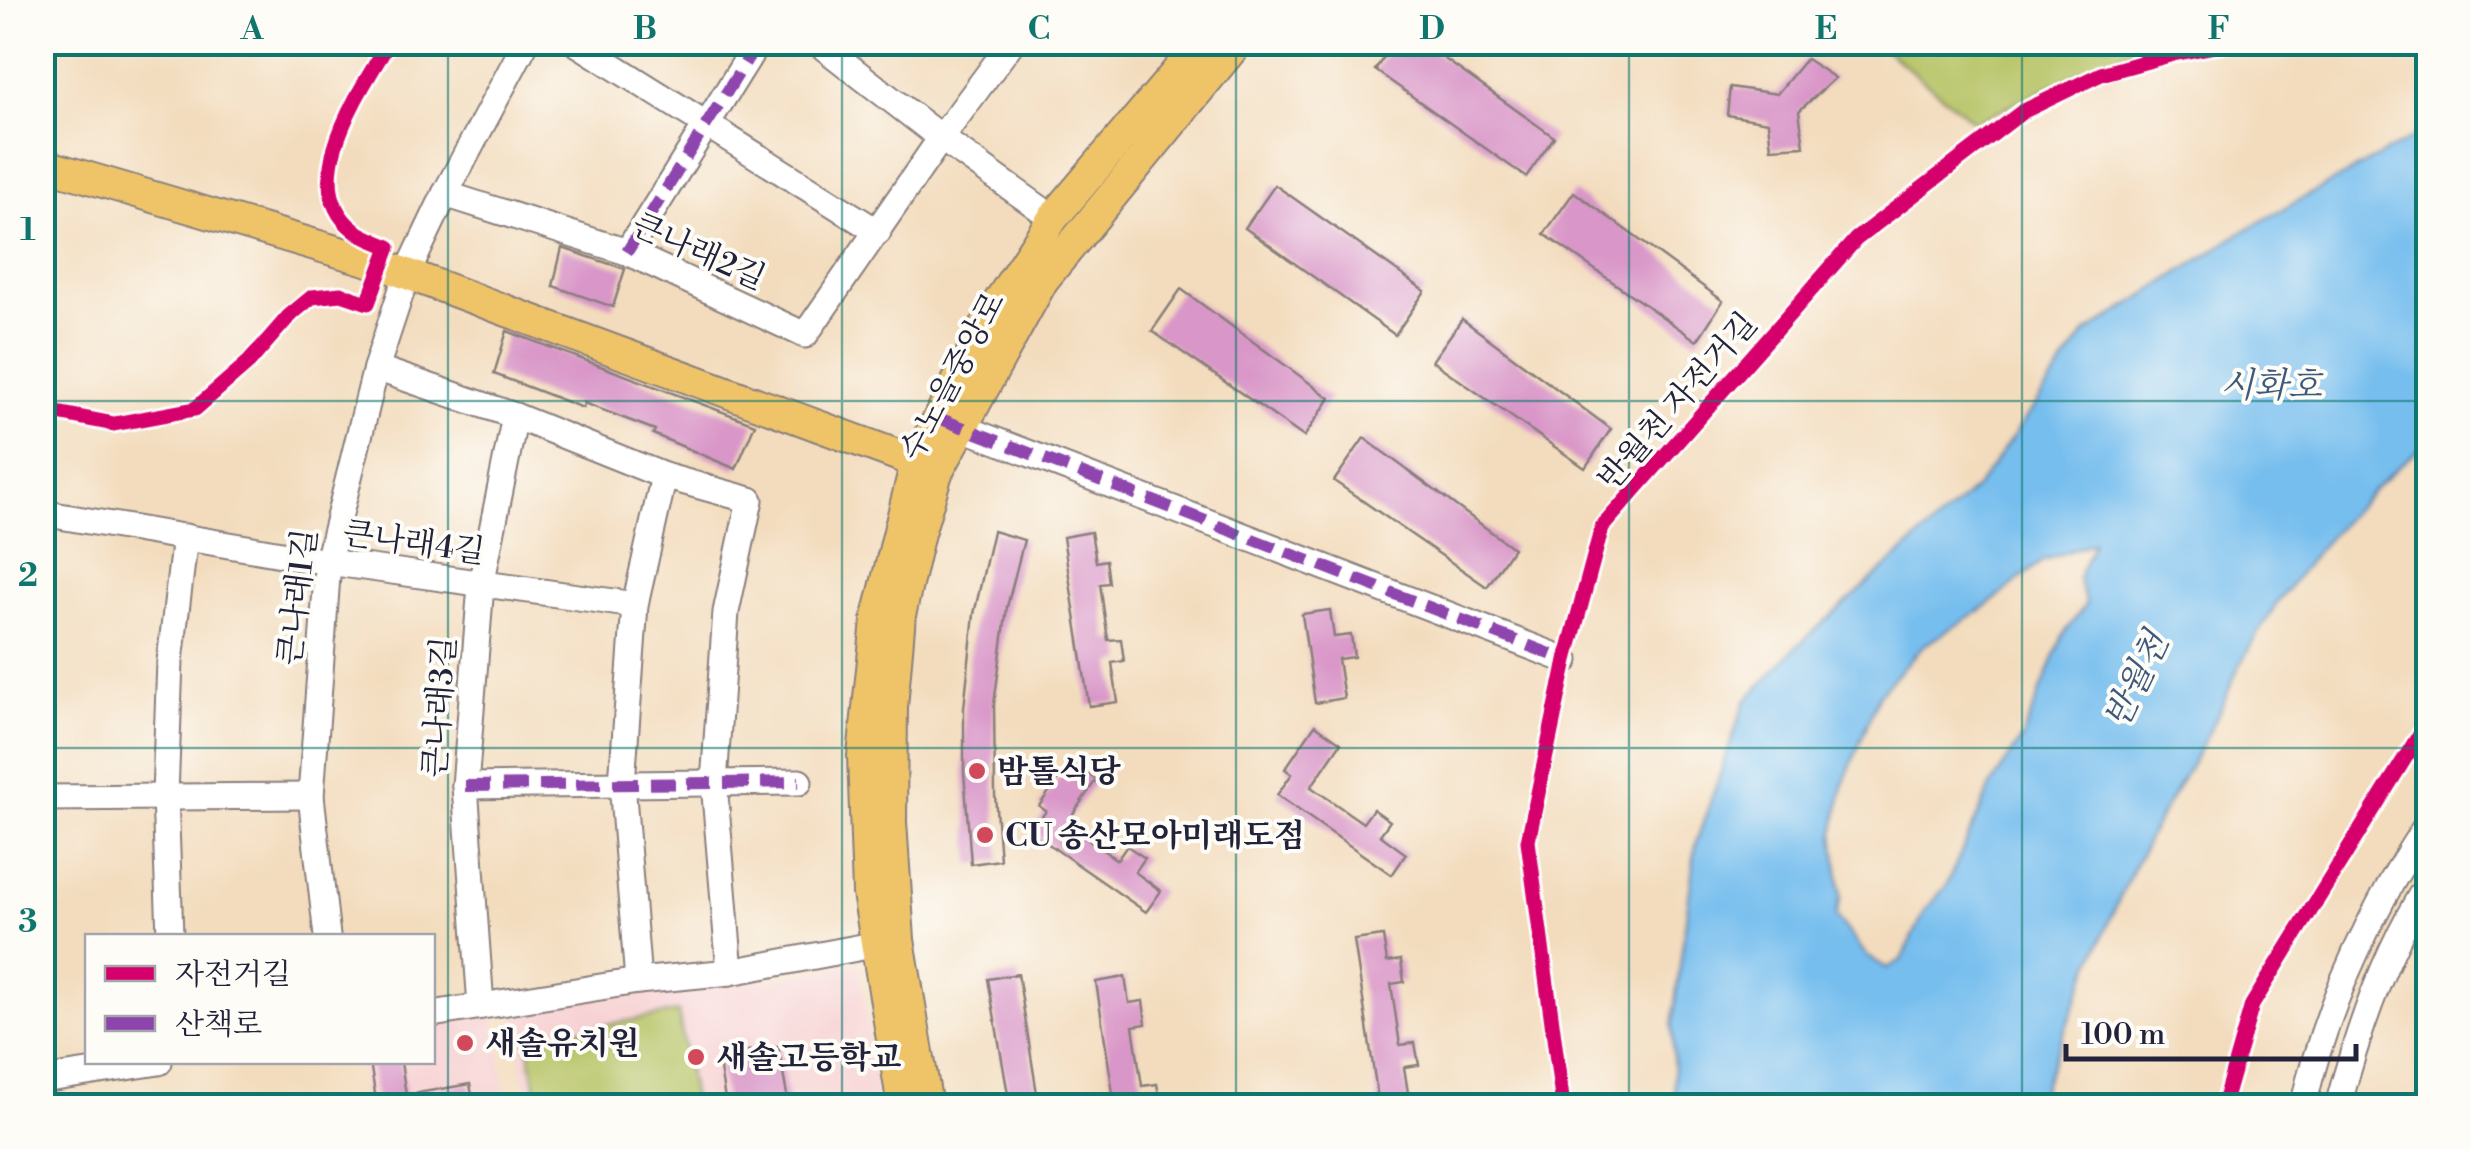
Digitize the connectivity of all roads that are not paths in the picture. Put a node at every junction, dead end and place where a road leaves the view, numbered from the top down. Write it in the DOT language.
graph roads {
  1 [pos="526,42"];
  2 [pos="575,42"];
  3 [pos="758,42"];
  4 [pos="817,42"];
  5 [pos="1012,42"];
  6 [pos="1202,42"];
  7 [pos="1238,42"];
  8 [pos="704,125"];
  9 [pos="941,138"];
  10 [pos="42,164"];
  11 [pos="445,194"];
  12 [pos="1053,218"];
  13 [pos="878,232"];
  14 [pos="627,252"];
  15 [pos="408,274"];
  16 [pos="376,368"];
  17 [pos="515,416"];
  18 [pos="951,424"];
  19 [pos="927,468"];
  20 [pos="664,476"];
  21 [pos="42,513"];
  22 [pos="184,536"];
  23 [pos="328,562"];
  24 [pos="481,585"];
  25 [pos="635,604"];
  26 [pos="1566,660"];
  27 [pos="714,782"];
  28 [pos="799,782"];
  29 [pos="622,783"];
  30 [pos="465,786"];
  31 [pos="164,795"];
  32 [pos="310,796"];
  33 [pos="42,798"];
  34 [pos="2428,824"];
  35 [pos="2428,884"];
  36 [pos="170,934"];
  37 [pos="327,934"];
  38 [pos="888,942"];
  39 [pos="730,972"];
  40 [pos="638,982"];
  41 [pos="481,1006"];
  42 [pos="435,1014"];
  43 [pos="146,1064"];
  44 [pos="42,1080"];
  45 [pos="903,1106"];
  46 [pos="928,1106"];
  47 [pos="2303,1106"];
  48 [pos="2338,1106"];
  1 -- 11 [label="street"];
  2 -- 8 [label="street"];
  3 -- 8 [label="street"];
  4 -- 9 [label="street"];
  5 -- 9 [label="street, 큰나래2길"];
  6 -- 12 [label="main road, 수노을중앙로"];
  7 -- 18 [label="main road, 수노을중앙로"];
  8 -- 13 [label="street"];
  8 -- 14 [label="street"];
  9 -- 12 [label="street"];
  9 -- 13 [label="street, 큰나래2길"];
  10 -- 15 [label="main road"];
  11 -- 14 [label="street, 큰나래2길"];
  11 -- 15 [label="street"];
  12 -- 18 [label="main road, 수노을중앙로"];
  13 -- 14 [label="street, 큰나래2길"];
  15 -- 16 [label="street, 큰나래1길"];
  15 -- 19 [label="main road"];
  16 -- 17 [label="street"];
  16 -- 23 [label="street, 큰나래1길"];
  17 -- 20 [label="street"];
  17 -- 24 [label="street, 큰나래3길"];
  18 -- 19 [label="main road, 수노을중앙로"];
  18 -- 26 [label="street"];
  19 -- 38 [label="main road, 수노을중앙로"];
  20 -- 25 [label="street"];
  20 -- 27 [label="street"];
  21 -- 22 [label="street, 큰나래4길"];
  22 -- 23 [label="street, 큰나래4길"];
  22 -- 31 [label="street"];
  23 -- 24 [label="street, 큰나래4길"];
  23 -- 32 [label="street, 큰나래1길"];
  24 -- 25 [label="street, 큰나래4길"];
  24 -- 30 [label="street, 큰나래3길"];
  25 -- 29 [label="street"];
  27 -- 28 [label="street"];
  27 -- 29 [label="street"];
  27 -- 39 [label="street"];
  29 -- 30 [label="street"];
  29 -- 40 [label="street"];
  30 -- 41 [label="street, 큰나래3길"];
  31 -- 32 [label="street"];
  31 -- 33 [label="street"];
  31 -- 36 [label="street"];
  32 -- 37 [label="street, 큰나래1길"];
  34 -- 47 [label="street"];
  35 -- 48 [label="street"];
  38 -- 39 [label="street"];
  38 -- 45 [label="main road, 수노을중앙로"];
  38 -- 46 [label="main road, 수노을중앙로"];
  39 -- 40 [label="street"];
  40 -- 41 [label="street"];
  41 -- 42 [label="street"];
  43 -- 44 [label="street"];
}
